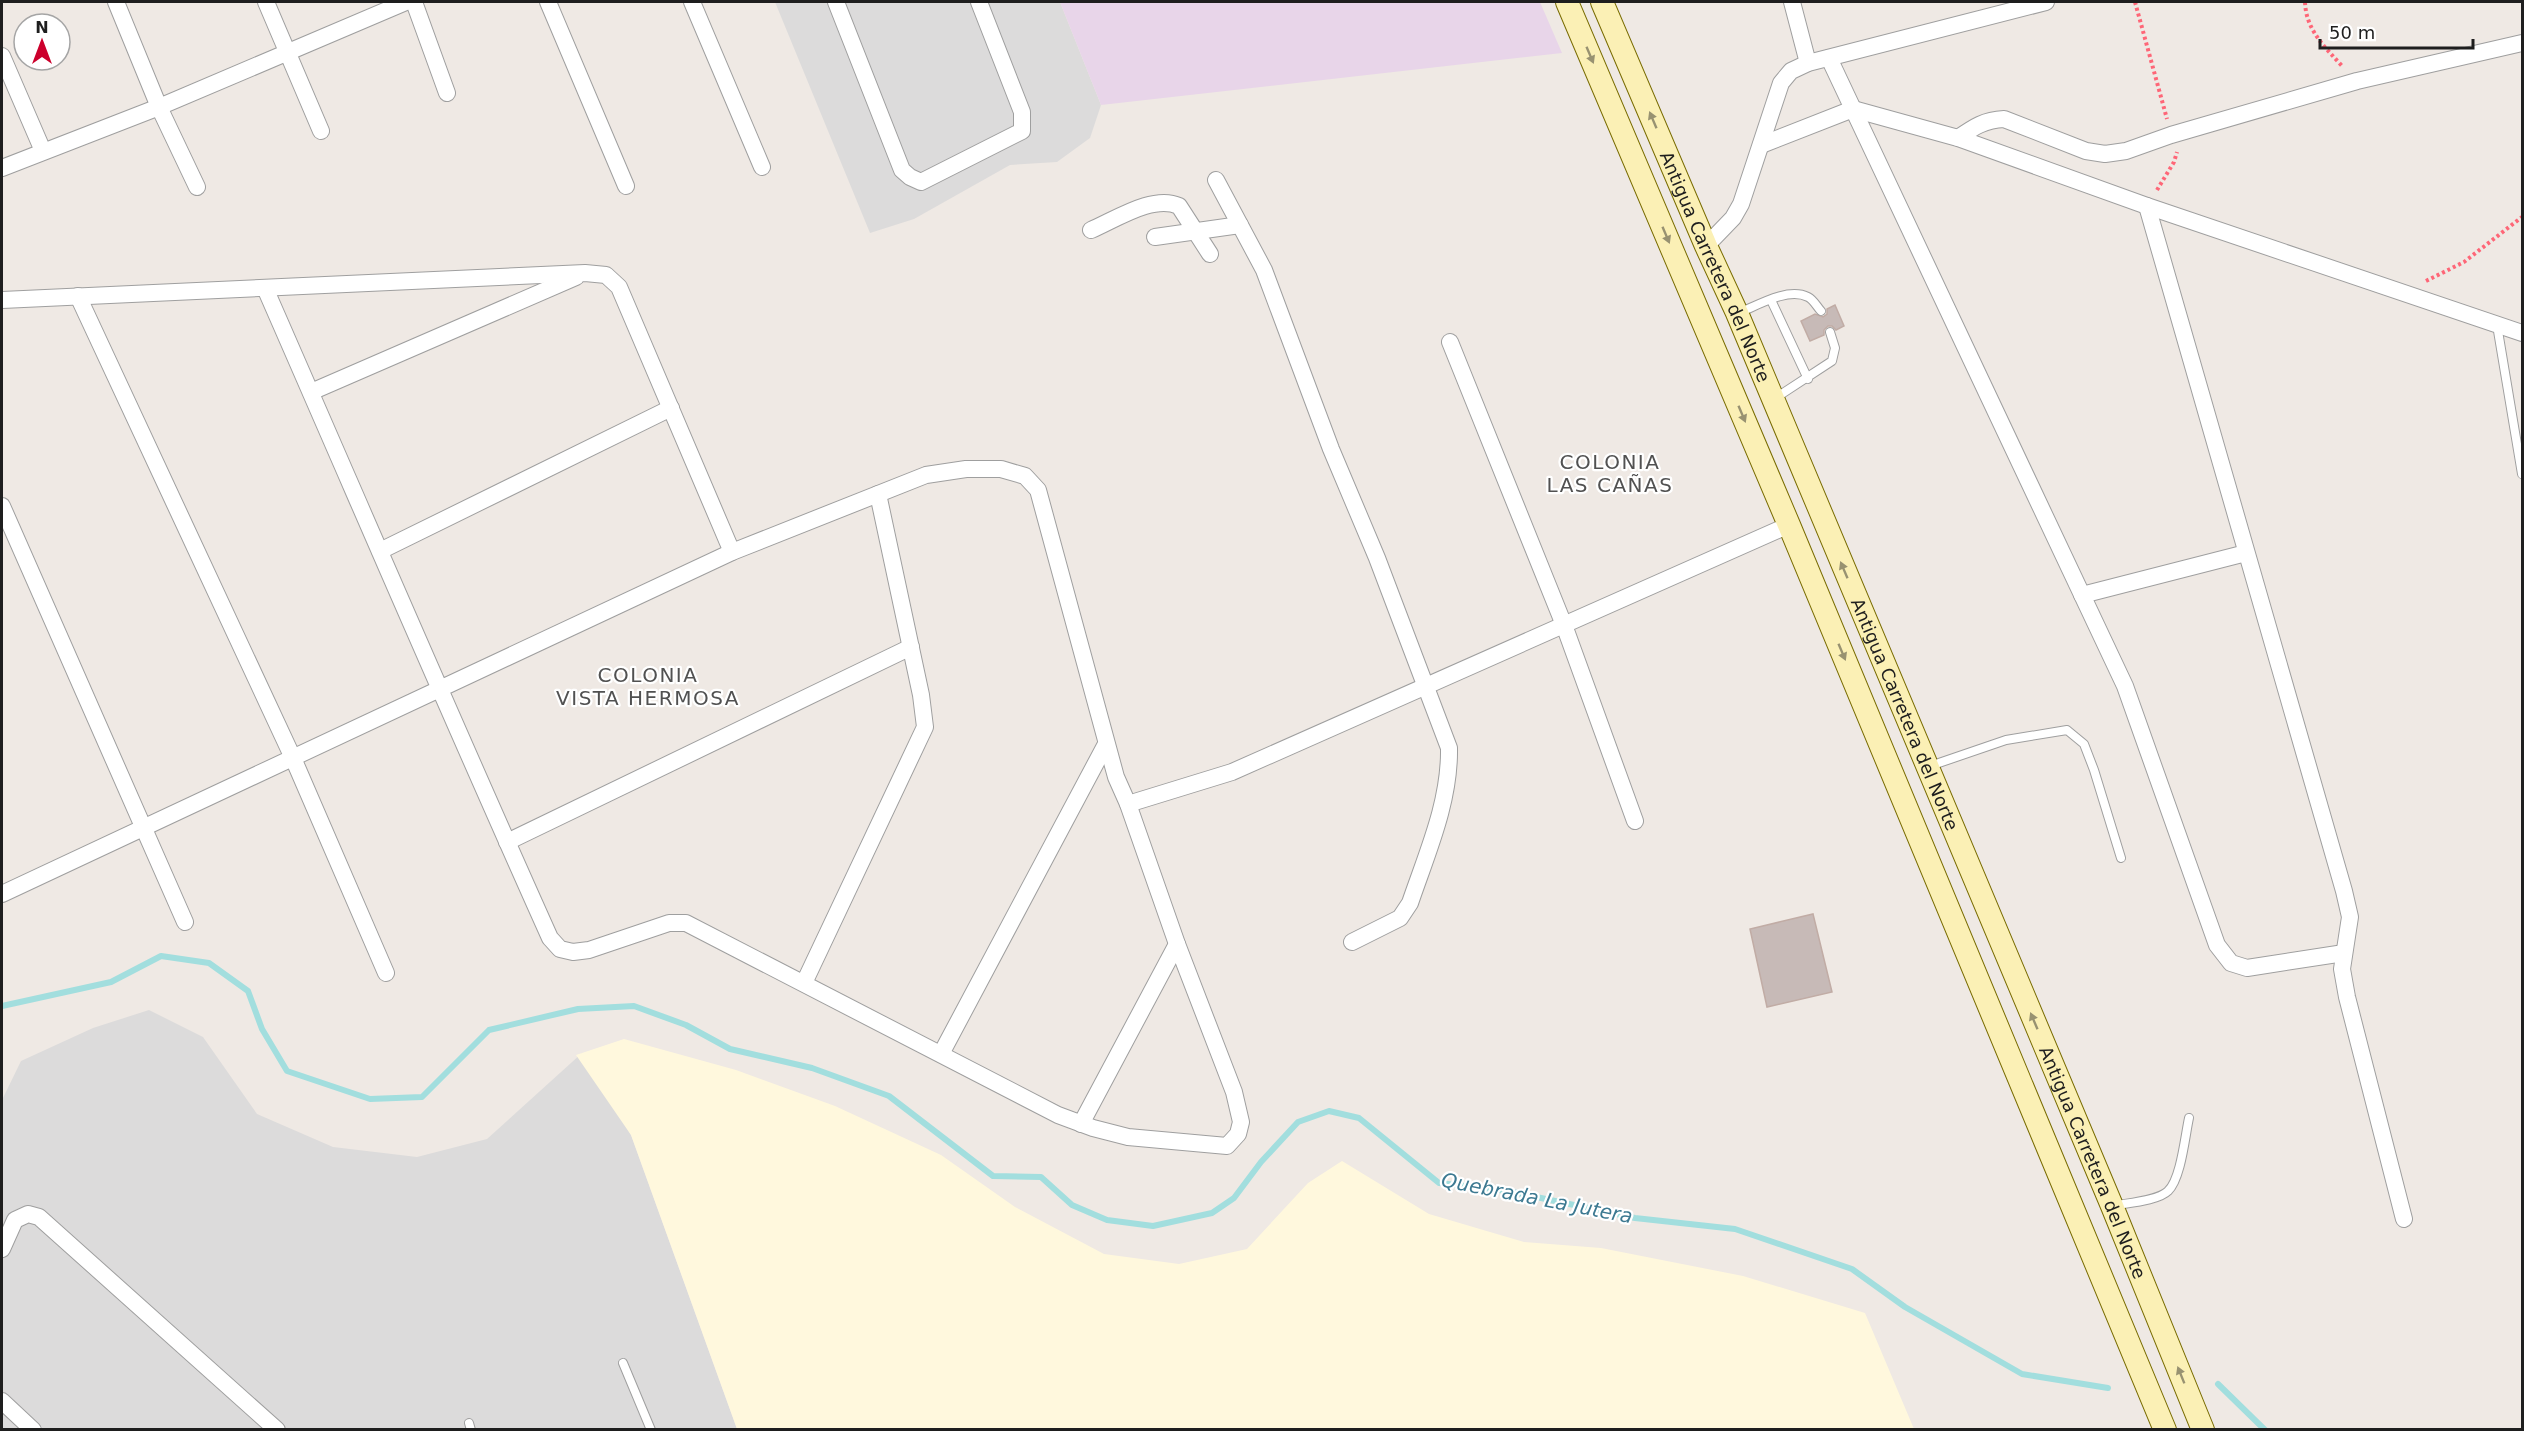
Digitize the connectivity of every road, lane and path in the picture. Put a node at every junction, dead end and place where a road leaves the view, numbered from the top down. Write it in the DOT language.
graph roads {
  1 [pos="116,2"];
  2 [pos="266,2"];
  3 [pos="406,2"];
  4 [pos="414,2"];
  5 [pos="548,2"];
  6 [pos="692,2"];
  7 [pos="836,2"];
  8 [pos="979,2"];
  9 [pos="1567,2"];
  10 [pos="1602,2"];
  11 [pos="1792,2"];
  12 [pos="2046,2"];
  13 [pos="2135,2"];
  14 [pos="2305,2"];
  15 [pos="2523,43"];
  16 [pos="289,52"];
  17 [pos="2,56"];
  18 [pos="1828,58"];
  19 [pos="1808,63"];
  20 [pos="2357,81"];
  21 [pos="447,93"];
  22 [pos="159,107"];
  23 [pos="1853,109"];
  24 [pos="321,131"];
  25 [pos="2171,135"];
  26 [pos="1958,138"];
  27 [pos="1761,145"];
  28 [pos="43,151"];
  29 [pos="762,167"];
  30 [pos="2,168"];
  31 [pos="1216,180"];
  32 [pos="626,186"];
  33 [pos="197,187"];
  34 [pos="2147,206"];
  35 [pos="2523,217"];
  36 [pos="1240,225"];
  37 [pos="1091,230"];
  38 [pos="1196,232"];
  39 [pos="1155,237"];
  40 [pos="1706,246"];
  41 [pos="1210,254"];
  42 [pos="585,273"];
  43 [pos="265,288"];
  44 [pos="2403,292"];
  45 [pos="78,296"];
  46 [pos="2,300"];
  47 [pos="1771,300"];
  48 [pos="1821,312"];
  49 [pos="1737,313"];
  50 [pos="2497,325"];
  51 [pos="1830,332"];
  52 [pos="2523,333"];
  53 [pos="1450,342"];
  54 [pos="1808,379"];
  55 [pos="311,392"];
  56 [pos="1773,399"];
  57 [pos="671,408"];
  58 [pos="2523,474"];
  59 [pos="878,494"];
  60 [pos="2,506"];
  61 [pos="1789,525"];
  62 [pos="380,551"];
  63 [pos="732,552"];
  64 [pos="2246,553"];
  65 [pos="2082,595"];
  66 [pos="1564,625"];
  67 [pos="911,647"];
  68 [pos="1426,687"];
  69 [pos="440,689"];
  70 [pos="1106,744"];
  71 [pos="293,758"];
  72 [pos="1926,767"];
  73 [pos="1128,804"];
  74 [pos="1635,821"];
  75 [pos="144,828"];
  76 [pos="507,842"];
  77 [pos="2121,858"];
  78 [pos="2,893"];
  79 [pos="186,922"];
  80 [pos="1352,942"];
  81 [pos="1177,944"];
  82 [pos="2344,953"];
  83 [pos="386,973"];
  84 [pos="804,983"];
  85 [pos="941,1054"];
  86 [pos="2189,1118"];
  87 [pos="1081,1124"];
  88 [pos="2112,1206"];
  89 [pos="2404,1219"];
  90 [pos="2,1249"];
  91 [pos="623,1364"];
  92 [pos="2,1401"];
  93 [pos="33,1430"];
  94 [pos="278,1430"];
  95 [pos="651,1430"];
  96 [pos="2165,1430"];
  97 [pos="2203,1430"];
  1 -- 22 [label="street"];
  2 -- 16 [label="street"];
  3 -- 16 [label="street"];
  4 -- 21 [label="street"];
  5 -- 32 [label="street"];
  6 -- 29 [label="street"];
  7 -- 8 [label="street"];
  9 -- 61 [label="main road, Antigua Carretera del Norte, one-way"];
  40 -- 10 [label="main road, Antigua Carretera del Norte, one-way"];
  11 -- 19 [label="street"];
  12 -- 18 [label="street"];
  13 -- 25 [label="path"];
  14 -- 20 [label="path"];
  15 -- 20 [label="street"];
  16 -- 22 [label="street"];
  16 -- 24 [label="street"];
  17 -- 28 [label="street"];
  18 -- 19 [label="street"];
  18 -- 23 [label="street"];
  19 -- 27 [label="street"];
  20 -- 25 [label="street"];
  22 -- 28 [label="street"];
  22 -- 33 [label="street"];
  23 -- 26 [label="street"];
  23 -- 27 [label="street"];
  23 -- 65 [label="street"];
  25 -- 26 [label="street"];
  25 -- 34 [label="path"];
  26 -- 34 [label="street"];
  27 -- 40 [label="street"];
  28 -- 30 [label="street"];
  31 -- 36 [label="street"];
  34 -- 44 [label="street"];
  34 -- 64 [label="street"];
  35 -- 44 [label="path"];
  36 -- 38 [label="street"];
  36 -- 68 [label="street"];
  37 -- 38 [label="street"];
  38 -- 39 [label="street"];
  38 -- 41 [label="street"];
  40 -- 49 [label="main road, Antigua Carretera del Norte"];
  42 -- 43 [label="street"];
  42 -- 55 [label="street"];
  42 -- 57 [label="street"];
  43 -- 45 [label="street"];
  43 -- 55 [label="street"];
  44 -- 50 [label="street"];
  45 -- 46 [label="street"];
  45 -- 71 [label="street"];
  47 -- 48 [label="lane"];
  47 -- 49 [label="lane"];
  47 -- 54 [label="lane"];
  49 -- 56 [label="main road, Antigua Carretera del Norte"];
  50 -- 52 [label="street"];
  50 -- 58 [label="lane"];
  51 -- 54 [label="lane"];
  53 -- 66 [label="street"];
  54 -- 56 [label="lane"];
  55 -- 62 [label="street"];
  72 -- 56 [label="main road, Antigua Carretera del Norte, one-way"];
  57 -- 62 [label="street"];
  57 -- 63 [label="street"];
  59 -- 63 [label="street"];
  59 -- 67 [label="street"];
  59 -- 70 [label="street"];
  60 -- 75 [label="street"];
  61 -- 66 [label="street"];
  61 -- 96 [label="main road, Antigua Carretera del Norte, one-way"];
  62 -- 69 [label="street"];
  63 -- 69 [label="street"];
  64 -- 65 [label="street"];
  64 -- 82 [label="street"];
  65 -- 82 [label="street"];
  66 -- 68 [label="street"];
  66 -- 74 [label="street"];
  67 -- 76 [label="street"];
  67 -- 84 [label="street"];
  68 -- 73 [label="street"];
  68 -- 80 [label="street"];
  69 -- 71 [label="street"];
  69 -- 76 [label="street"];
  70 -- 73 [label="street"];
  70 -- 85 [label="street"];
  71 -- 75 [label="street"];
  71 -- 83 [label="street"];
  72 -- 77 [label="lane"];
  88 -- 72 [label="main road, Antigua Carretera del Norte, one-way"];
  73 -- 81 [label="street"];
  75 -- 78 [label="street"];
  75 -- 79 [label="street"];
  76 -- 84 [label="street"];
  81 -- 87 [label="street"];
  81 -- 87 [label="street"];
  82 -- 89 [label="street"];
  84 -- 85 [label="street"];
  85 -- 87 [label="street"];
  86 -- 88 [label="lane"];
  97 -- 88 [label="main road, Antigua Carretera del Norte, one-way"];
  90 -- 94 [label="street"];
  91 -- 95 [label="lane"];
  92 -- 93 [label="street"];
}
